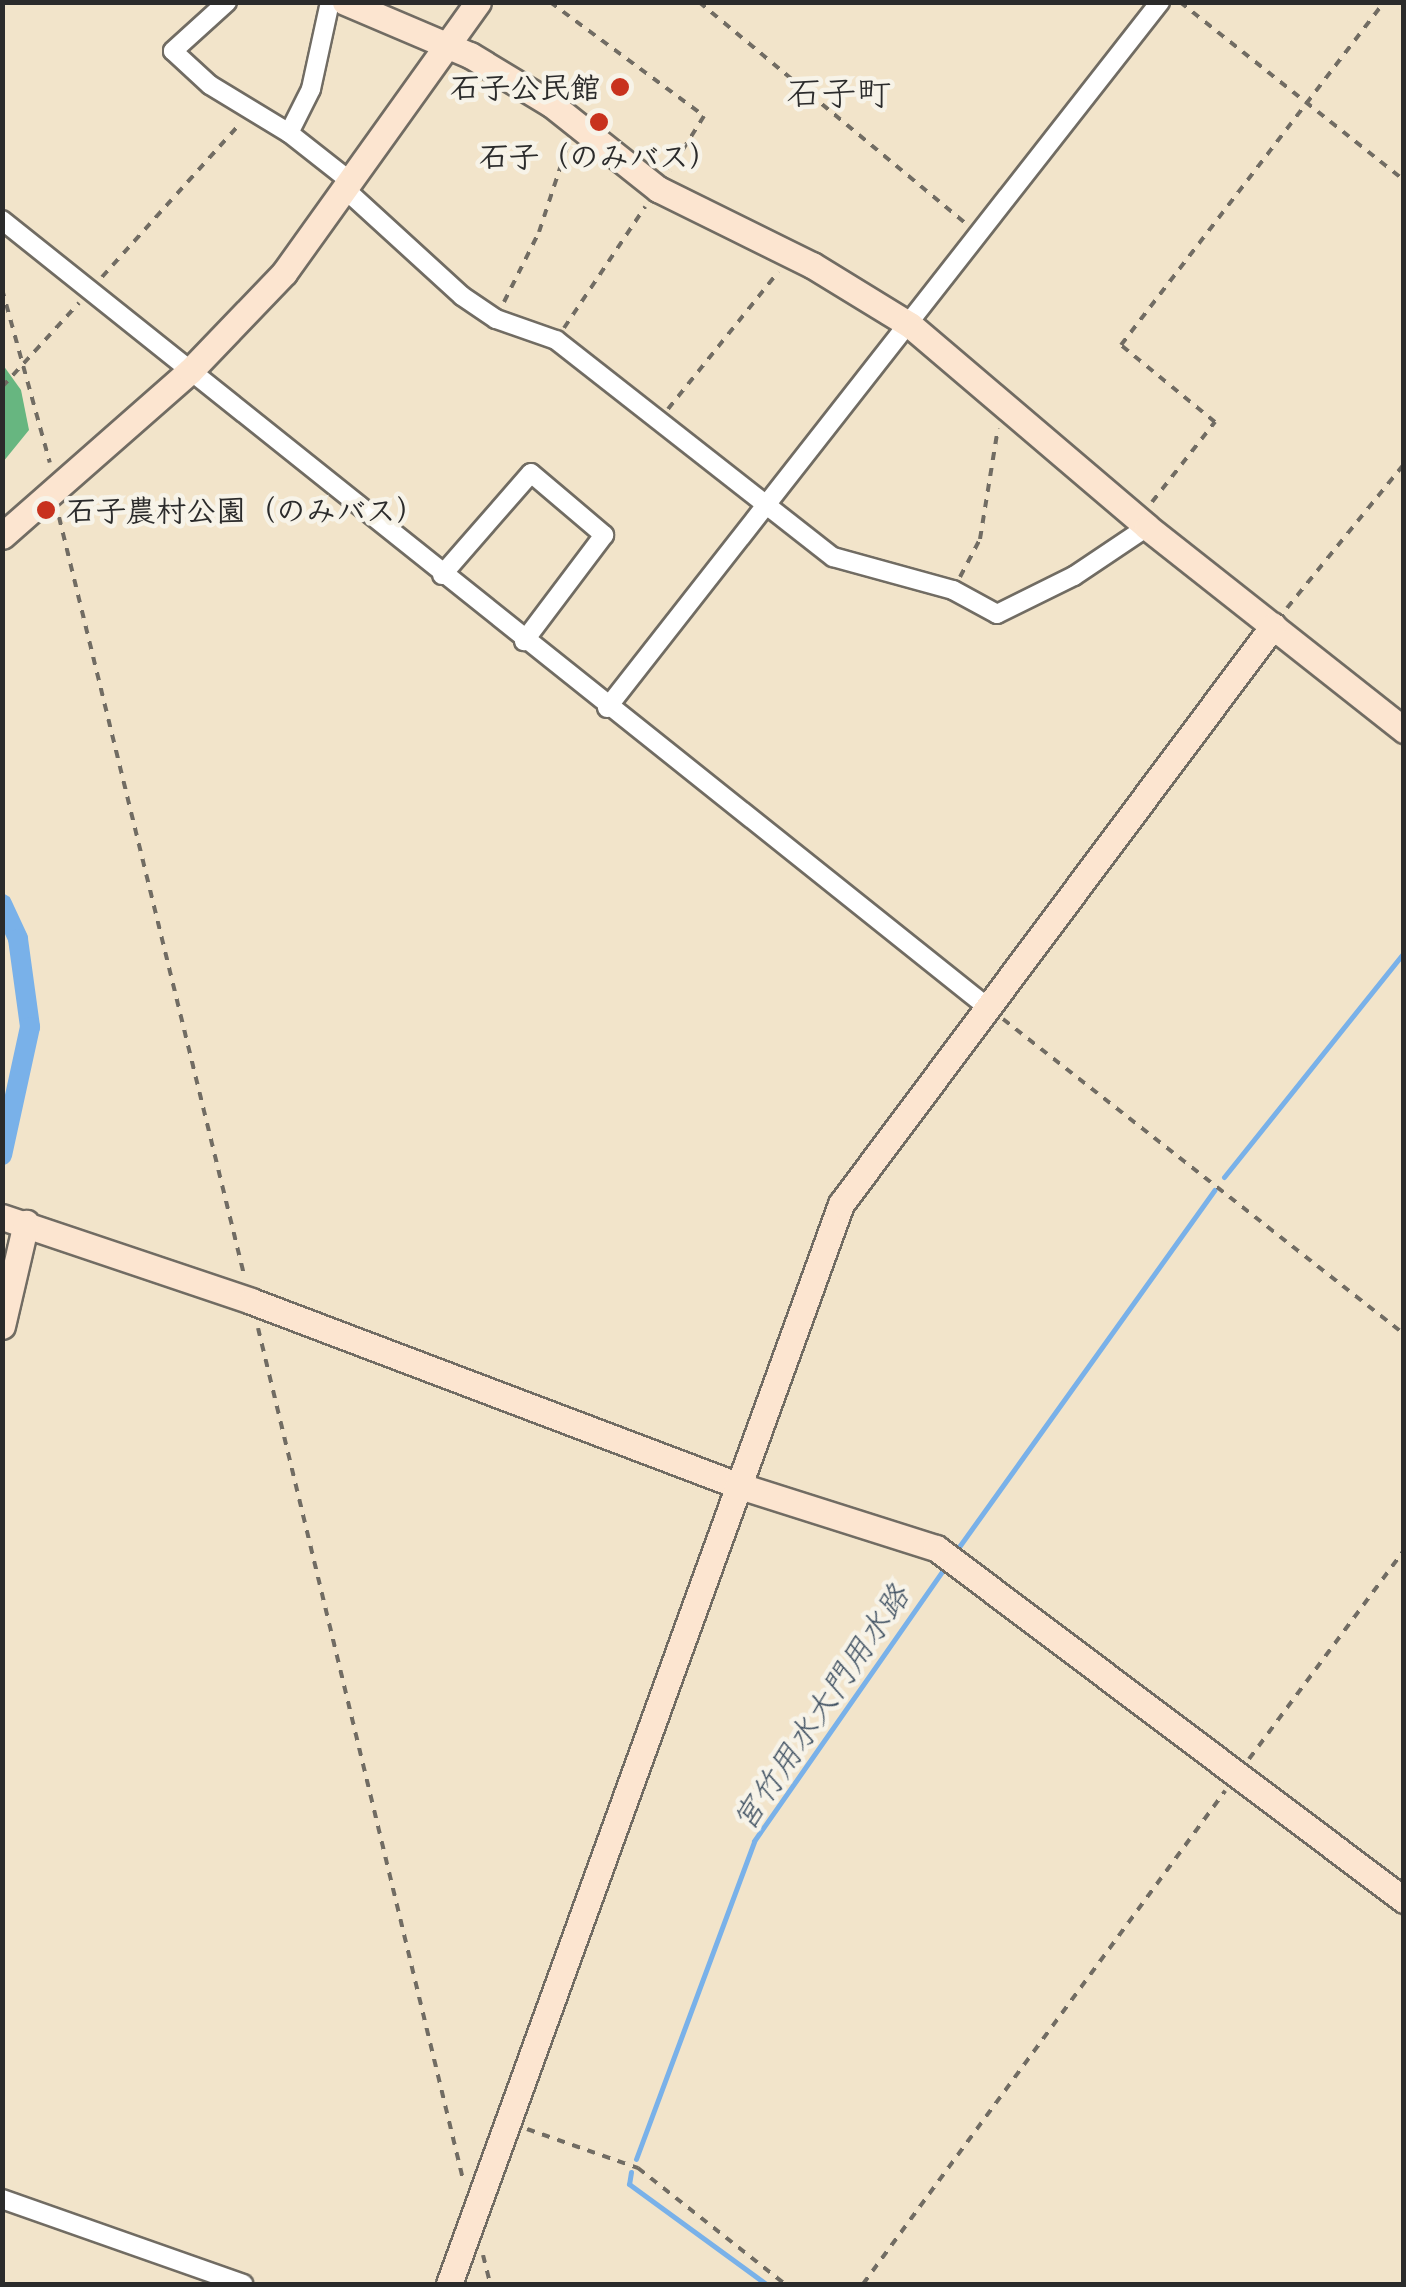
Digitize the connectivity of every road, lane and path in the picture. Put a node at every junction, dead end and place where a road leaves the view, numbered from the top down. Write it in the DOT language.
graph roads {
  1 [pos="227,2"];
  2 [pos="330,2"];
  3 [pos="345,2"];
  4 [pos="478,2"];
  5 [pos="699,2"];
  6 [pos="1160,2"];
  7 [pos="1180,2"];
  8 [pos="1384,2"];
  9 [pos="448,44"];
  10 [pos="1304,101"];
  11 [pos="250,114"];
  12 [pos="575,123"];
  13 [pos="288,133"];
  14 [pos="1404,180"];
  15 [pos="348,186"];
  16 [pos="2,220"];
  17 [pos="978,234"];
  18 [pos="792,254"];
  19 [pos="92,288"];
  20 [pos="2,289"];
  21 [pos="496,320"];
  22 [pos="910,325"];
  23 [pos="23,366"];
  24 [pos="190,371"];
  25 [pos="2,387"];
  26 [pos="1002,404"];
  27 [pos="658,420"];
  28 [pos="1404,464"];
  29 [pos="53,494"];
  30 [pos="764,504"];
  31 [pos="1142,524"];
  32 [pos="2,536"];
  33 [pos="442,575"];
  34 [pos="953,590"];
  35 [pos="1273,626"];
  36 [pos="524,641"];
  37 [pos="607,708"];
  38 [pos="1404,730"];
  39 [pos="986,1006"];
  40 [pos="11,1219"];
  41 [pos="251,1301"];
  42 [pos="2,1326"];
  43 [pos="1404,1334"];
  44 [pos="737,1485"];
  45 [pos="1404,1550"];
  46 [pos="1236,1776"];
  47 [pos="1404,1900"];
  48 [pos="506,2121"];
  49 [pos="464,2180"];
  50 [pos="2,2199"];
  51 [pos="244,2284"];
  52 [pos="449,2284"];
  53 [pos="785,2284"];
  54 [pos="863,2284"];
  1 -- 11 [label="street"];
  2 -- 13 [label="street"];
  3 -- 9 [label="street"];
  4 -- 9 [label="street"];
  5 -- 17 [label="path"];
  6 -- 17 [label="street"];
  7 -- 10 [label="path"];
  8 -- 10 [label="path"];
  9 -- 12 [label="street"];
  9 -- 15 [label="street"];
  10 -- 14 [label="path"];
  10 -- 31 [label="path"];
  11 -- 13 [label="street"];
  11 -- 19 [label="path"];
  12 -- 18 [label="street"];
  12 -- 21 [label="path"];
  13 -- 15 [label="street"];
  15 -- 21 [label="street"];
  15 -- 24 [label="street"];
  16 -- 19 [label="street"];
  17 -- 22 [label="street"];
  18 -- 22 [label="street"];
  18 -- 27 [label="path"];
  19 -- 23 [label="path"];
  19 -- 24 [label="street"];
  20 -- 23 [label="path"];
  21 -- 27 [label="street"];
  22 -- 26 [label="street"];
  22 -- 30 [label="street"];
  23 -- 25 [label="path"];
  23 -- 29 [label="path"];
  24 -- 29 [label="street"];
  24 -- 33 [label="street"];
  26 -- 31 [label="street"];
  26 -- 34 [label="path"];
  27 -- 30 [label="street"];
  28 -- 35 [label="path"];
  29 -- 32 [label="street"];
  29 -- 41 [label="path"];
  30 -- 34 [label="street"];
  30 -- 37 [label="street"];
  31 -- 34 [label="street"];
  31 -- 35 [label="street"];
  33 -- 36 [label="street"];
  33 -- 36 [label="street"];
  35 -- 38 [label="street"];
  35 -- 39 [label="street"];
  36 -- 37 [label="street"];
  37 -- 39 [label="street"];
  39 -- 43 [label="path"];
  39 -- 44 [label="street"];
  40 -- 41 [label="street"];
  40 -- 42 [label="street"];
  41 -- 44 [label="street"];
  41 -- 49 [label="path"];
  44 -- 46 [label="street"];
  44 -- 48 [label="street"];
  45 -- 46 [label="path"];
  46 -- 47 [label="street"];
  46 -- 54 [label="path"];
  48 -- 52 [label="street"];
  48 -- 53 [label="path"];
  50 -- 51 [label="street"];
}
